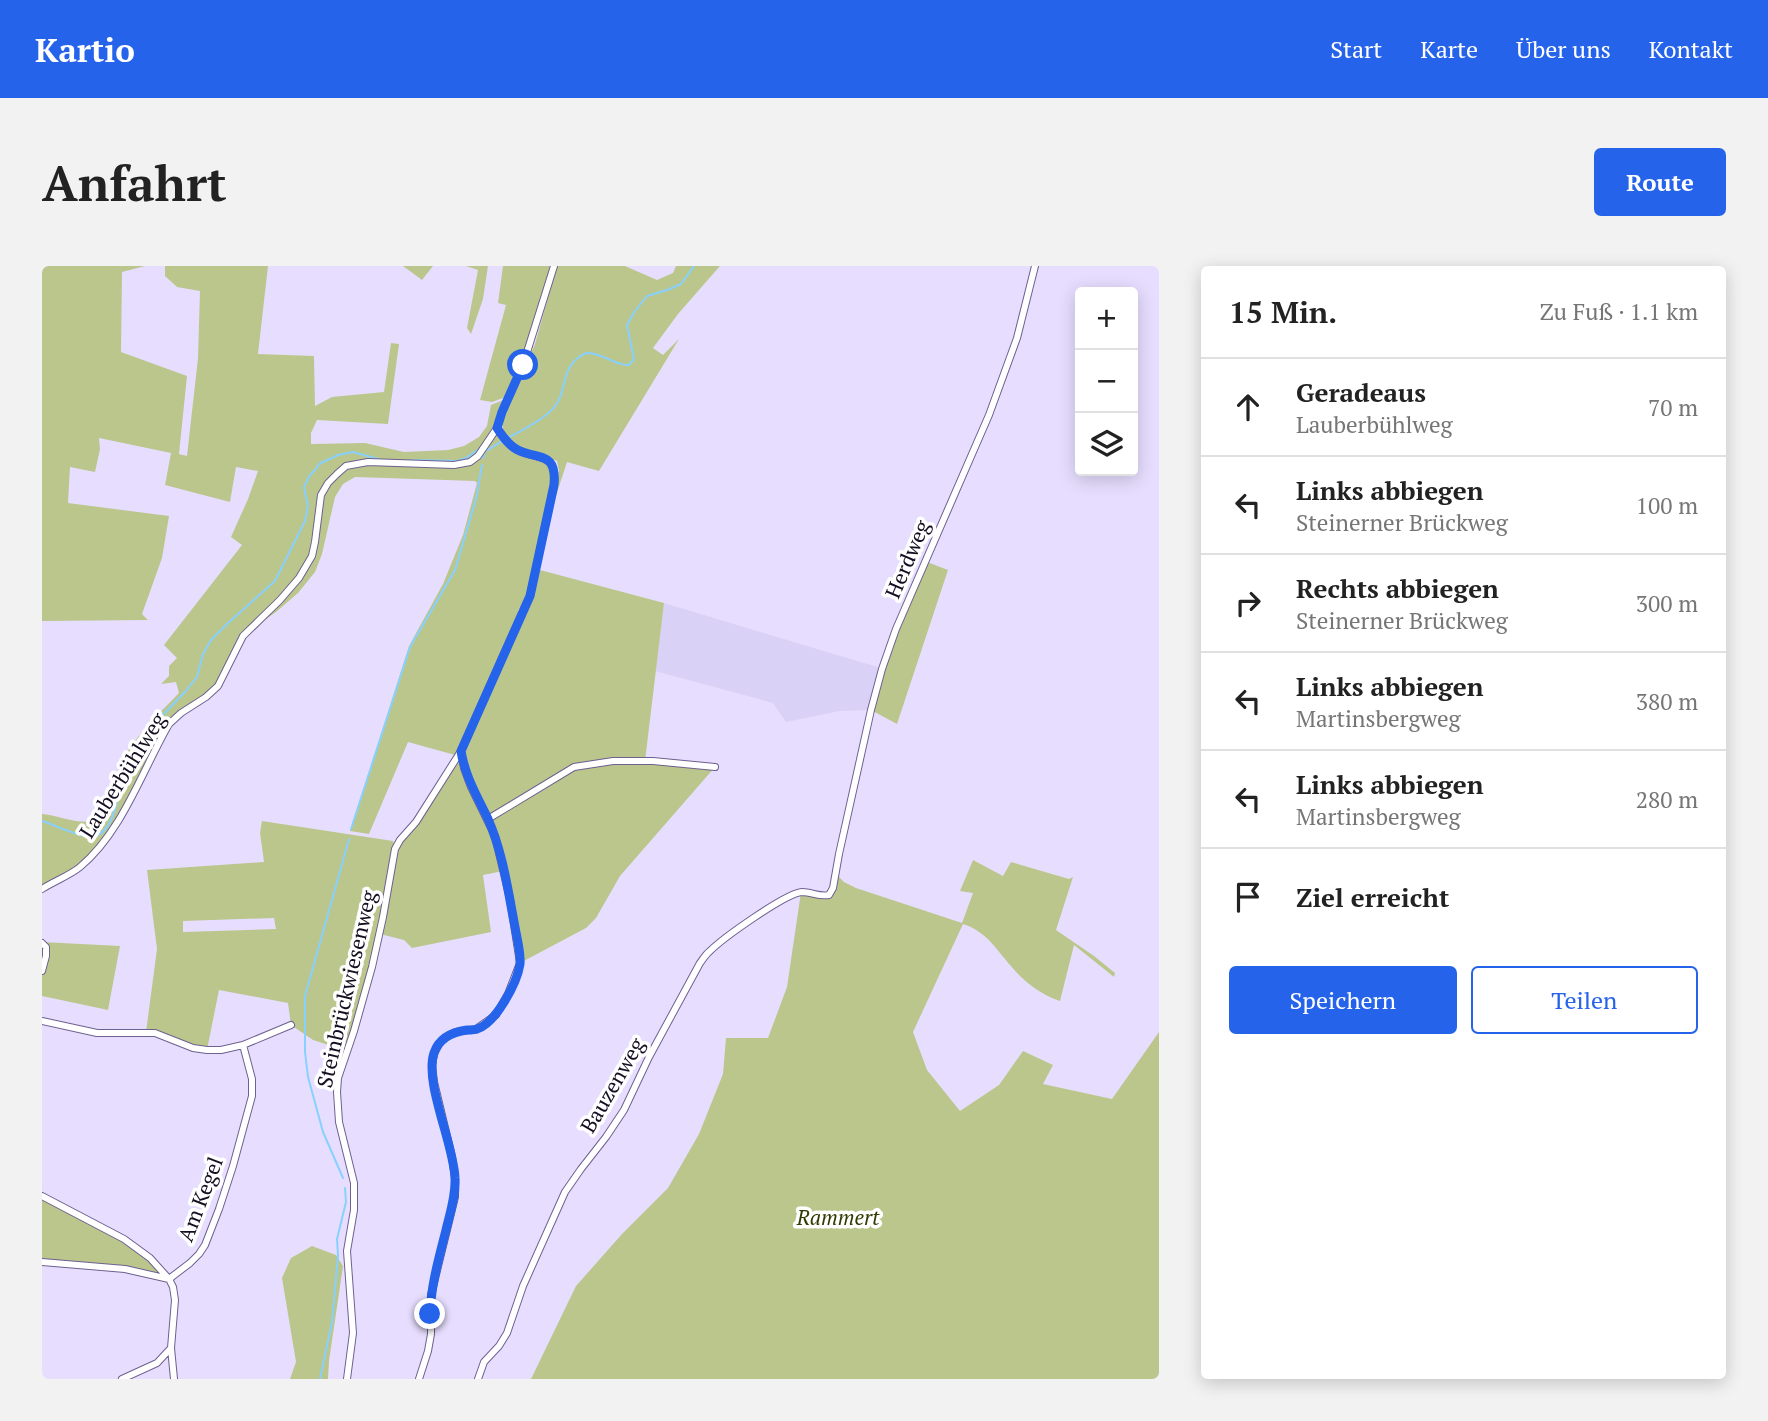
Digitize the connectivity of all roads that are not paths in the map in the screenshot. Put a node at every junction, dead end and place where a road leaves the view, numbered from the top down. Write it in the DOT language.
graph roads {
  1 [pos="554,266"];
  2 [pos="1035,266"];
  3 [pos="499,431"];
  4 [pos="461,751"];
  5 [pos="715,767"];
  6 [pos="488,819"];
  7 [pos="836,874"];
  8 [pos="42,889"];
  9 [pos="42,943"];
  10 [pos="42,971"];
  11 [pos="42,1021"];
  12 [pos="291,1025"];
  13 [pos="243,1045"];
  14 [pos="42,1196"];
  15 [pos="42,1262"];
  16 [pos="169,1279"];
  17 [pos="171,1348"];
  18 [pos="122,1379"];
  19 [pos="174,1379"];
  20 [pos="347,1379"];
  21 [pos="419,1379"];
  22 [pos="478,1379"];
  1 -- 3 [label="street, Lauberbühlweg"];
  2 -- 7 [label="street, Herdweg"];
  3 -- 4 [label="street, Steinbrückwiesenweg"];
  3 -- 8 [label="street, Lauberbühlweg"];
  4 -- 6 [label="street"];
  4 -- 20 [label="street, Steinbrückwiesenweg"];
  5 -- 6 [label="street"];
  6 -- 21 [label="street"];
  7 -- 22 [label="street, Bauzenweg"];
  9 -- 10 [label="street"];
  11 -- 13 [label="street"];
  12 -- 13 [label="street"];
  13 -- 16 [label="street, Am Kegel"];
  14 -- 16 [label="street"];
  15 -- 16 [label="street"];
  16 -- 17 [label="street"];
  17 -- 18 [label="street"];
  17 -- 19 [label="street"];
}
